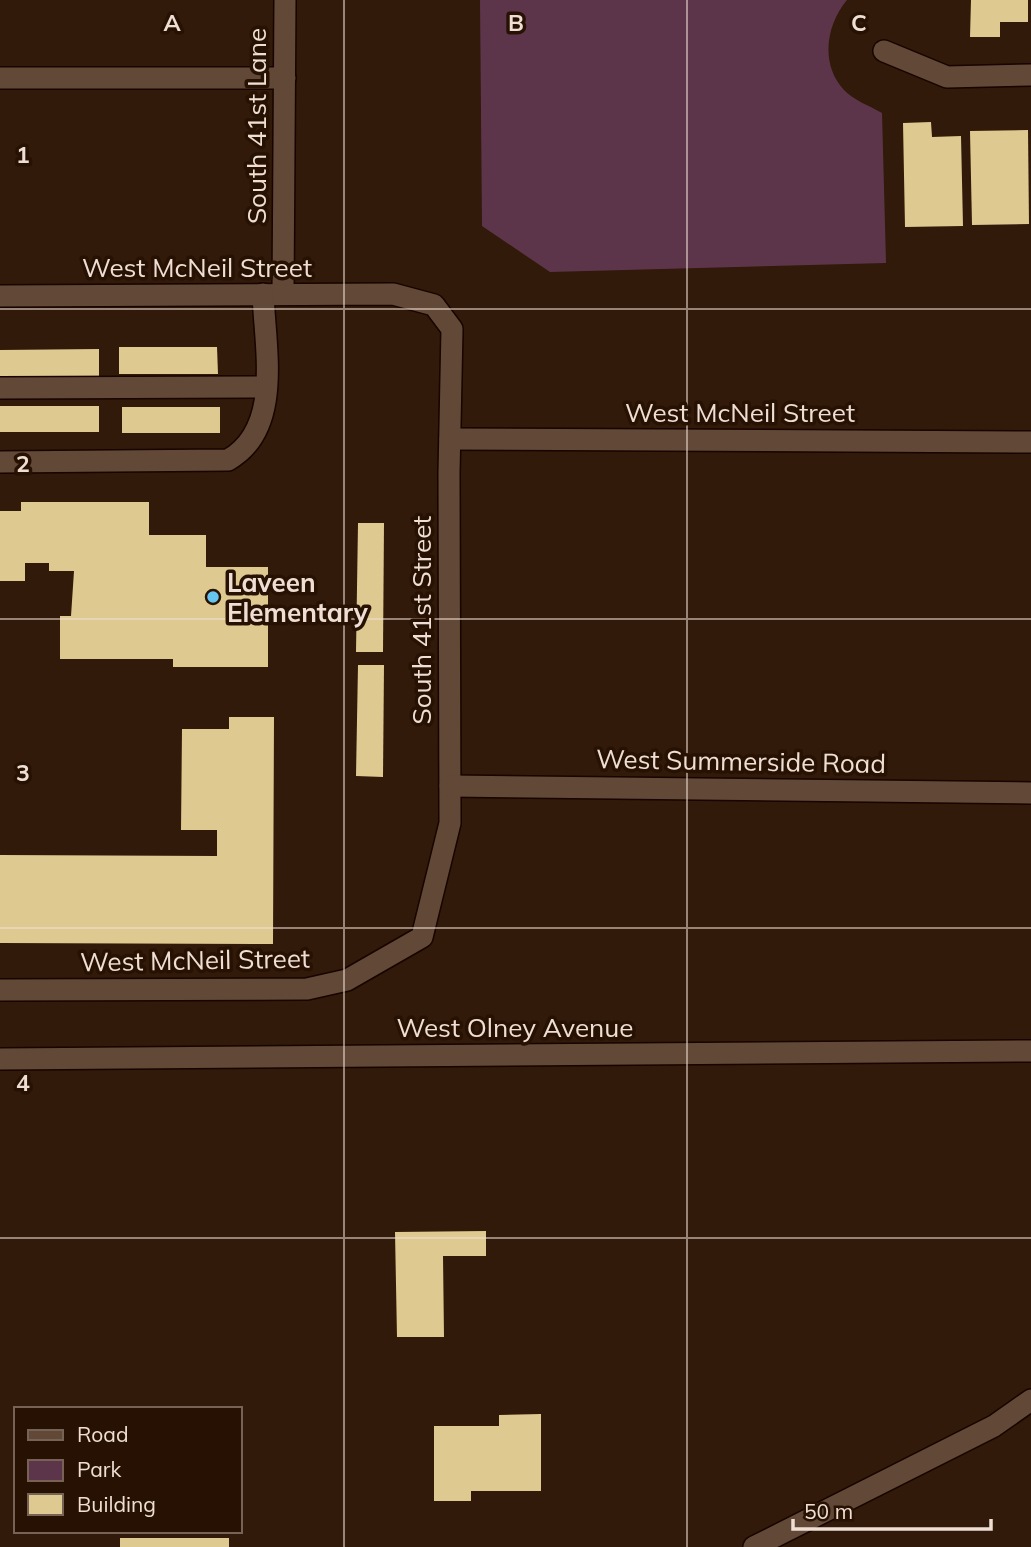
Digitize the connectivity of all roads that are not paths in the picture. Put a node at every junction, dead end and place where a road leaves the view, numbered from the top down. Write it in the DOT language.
graph roads {
  1 [pos="285,0"];
  2 [pos="884,51"];
  3 [pos="1031,75"];
  4 [pos="0,78"];
  5 [pos="285,78"];
  6 [pos="273,294"];
  7 [pos="0,296"];
  8 [pos="434,305"];
  9 [pos="266,387"];
  10 [pos="0,388"];
  11 [pos="450,439"];
  12 [pos="1031,442"];
  13 [pos="0,462"];
  14 [pos="450,786"];
  15 [pos="1031,793"];
  16 [pos="422,937"];
  17 [pos="0,990"];
  18 [pos="1031,1051"];
  19 [pos="0,1059"];
  20 [pos="1031,1400"];
  21 [pos="754,1547"];
  1 -- 5 [label="street, South 41st Lane"];
  2 -- 3 [label="street"];
  4 -- 5 [label="street"];
  5 -- 6 [label="street, South 41st Lane"];
  6 -- 7 [label="street, West McNeil Street"];
  6 -- 8 [label="street, West McNeil Street"];
  6 -- 9 [label="street, South 41st Lane"];
  8 -- 11 [label="street, South 41st Street"];
  9 -- 10 [label="street"];
  9 -- 13 [label="street, South 41st Lane"];
  11 -- 12 [label="street, West McNeil Street"];
  11 -- 14 [label="street, South 41st Street"];
  14 -- 15 [label="street, West Summerside Road"];
  14 -- 16 [label="street, South 41st Street"];
  16 -- 17 [label="street, West McNeil Street"];
  18 -- 19 [label="street, West Olney Avenue"];
  20 -- 21 [label="street"];
}
